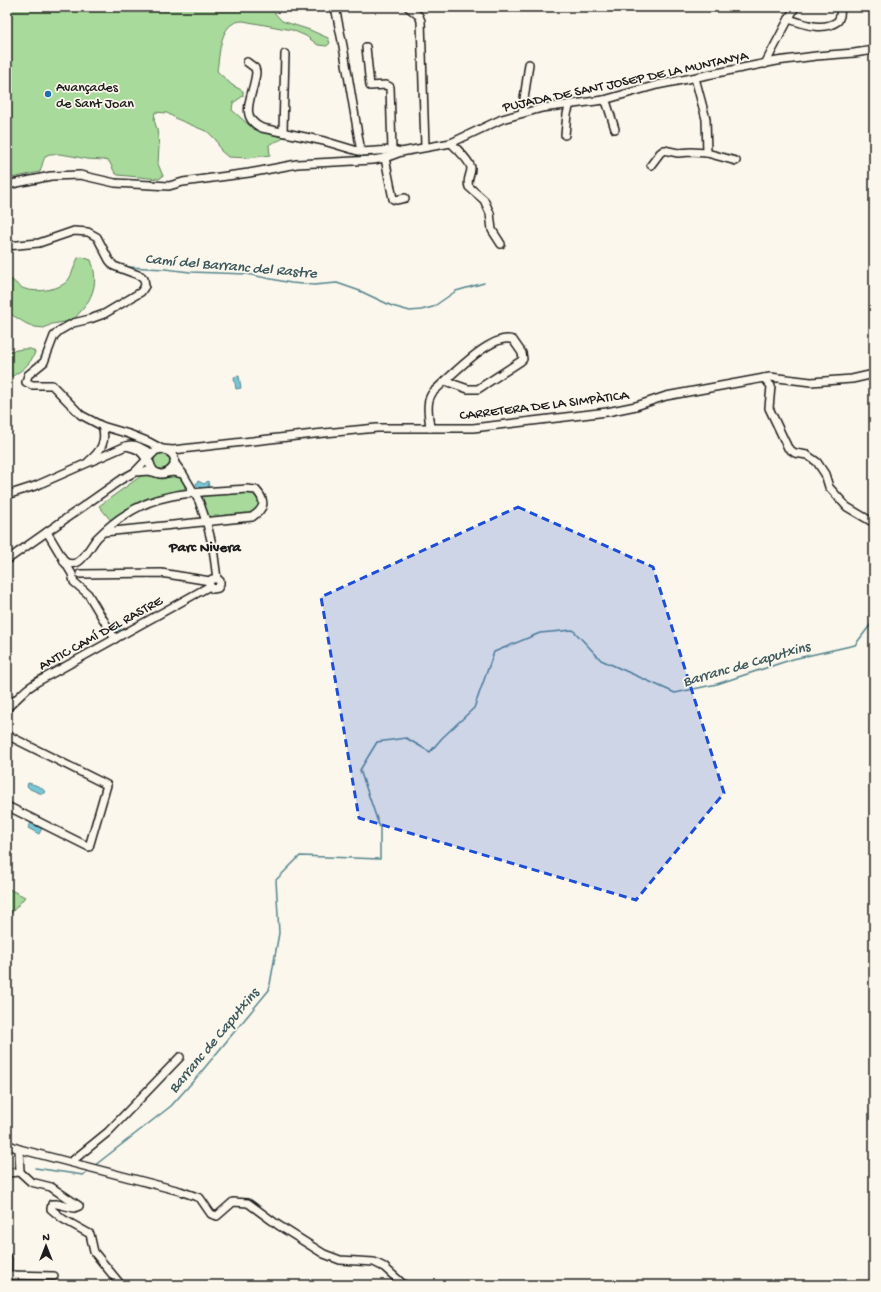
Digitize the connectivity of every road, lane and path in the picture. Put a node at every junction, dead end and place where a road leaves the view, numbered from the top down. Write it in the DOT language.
graph roads {
  1 [pos="335,7"];
  2 [pos="408,7"];
  3 [pos="415,7"];
  4 [pos="795,7"];
  5 [pos="841,7"];
  6 [pos="789,19"];
  7 [pos="421,21"];
  8 [pos="366,47"];
  9 [pos="874,50"];
  10 [pos="285,54"];
  11 [pos="247,62"];
  12 [pos="529,64"];
  13 [pos="765,64"];
  14 [pos="695,78"];
  15 [pos="604,100"];
  16 [pos="570,104"];
  17 [pos="522,113"];
  18 [pos="615,129"];
  19 [pos="283,132"];
  20 [pos="565,135"];
  21 [pos="451,143"];
  22 [pos="426,147"];
  23 [pos="392,150"];
  24 [pos="361,152"];
  25 [pos="401,152"];
  26 [pos="708,153"];
  27 [pos="385,158"];
  28 [pos="736,160"];
  29 [pos="651,165"];
  30 [pos="7,185"];
  31 [pos="405,198"];
  32 [pos="502,244"];
  33 [pos="7,246"];
  34 [pos="874,374"];
  35 [pos="764,378"];
  36 [pos="446,381"];
  37 [pos="102,426"];
  38 [pos="430,428"];
  39 [pos="149,442"];
  40 [pos="190,448"];
  41 [pos="163,449"];
  42 [pos="151,455"];
  43 [pos="174,460"];
  44 [pos="85,464"];
  45 [pos="135,472"];
  46 [pos="157,473"];
  47 [pos="166,473"];
  48 [pos="183,474"];
  49 [pos="194,493"];
  50 [pos="7,495"];
  51 [pos="206,522"];
  52 [pos="874,523"];
  53 [pos="48,532"];
  54 [pos="104,532"];
  55 [pos="7,560"];
  56 [pos="78,569"];
  57 [pos="210,584"];
  58 [pos="115,639"];
  59 [pos="7,708"];
  60 [pos="7,735"];
  61 [pos="7,806"];
  62 [pos="180,1057"];
  63 [pos="7,1144"];
  64 [pos="19,1149"];
  65 [pos="71,1162"];
  66 [pos="20,1172"];
  67 [pos="7,1173"];
  68 [pos="7,1256"];
  69 [pos="7,1275"];
  70 [pos="54,1276"];
  71 [pos="7,1285"];
  72 [pos="121,1285"];
  73 [pos="404,1285"];
  1 -- 24 [label="street"];
  2 -- 7 [label="street"];
  3 -- 7 [label="street"];
  4 -- 6 [label="street"];
  5 -- 6 [label="street"];
  6 -- 13 [label="street"];
  7 -- 22 [label="street"];
  8 -- 23 [label="street"];
  9 -- 13 [label="street, PUJADA DE SANT JOSEP DE LA MUNTANYA"];
  10 -- 19 [label="street"];
  11 -- 19 [label="street"];
  12 -- 17 [label="street"];
  13 -- 14 [label="street, PUJADA DE SANT JOSEP DE LA MUNTANYA"];
  14 -- 15 [label="street, PUJADA DE SANT JOSEP DE LA MUNTANYA"];
  14 -- 26 [label="street"];
  15 -- 16 [label="street, PUJADA DE SANT JOSEP DE LA MUNTANYA"];
  15 -- 18 [label="street"];
  16 -- 17 [label="street, PUJADA DE SANT JOSEP DE LA MUNTANYA"];
  16 -- 20 [label="street"];
  17 -- 21 [label="street, PUJADA DE SANT JOSEP DE LA MUNTANYA"];
  19 -- 24 [label="street"];
  21 -- 22 [label="street, PUJADA DE SANT JOSEP DE LA MUNTANYA"];
  21 -- 32 [label="street"];
  22 -- 25 [label="street, PUJADA DE SANT JOSEP DE LA MUNTANYA"];
  23 -- 24 [label="street"];
  23 -- 25 [label="street"];
  25 -- 27 [label="street, PUJADA DE SANT JOSEP DE LA MUNTANYA"];
  26 -- 28 [label="street"];
  26 -- 29 [label="street"];
  27 -- 30 [label="street, PUJADA DE SANT JOSEP DE LA MUNTANYA"];
  27 -- 31 [label="street"];
  33 -- 37 [label="street"];
  34 -- 35 [label="street, CARRETERA DE LA SIMPÀTICA"];
  35 -- 38 [label="street, CARRETERA DE LA SIMPÀTICA"];
  35 -- 52 [label="street"];
  36 -- 36 [label="street"];
  36 -- 38 [label="street"];
  37 -- 39 [label="street"];
  37 -- 44 [label="street"];
  38 -- 40 [label="street, CARRETERA DE LA SIMPÀTICA"];
  39 -- 41 [label="street"];
  39 -- 42 [label="street"];
  40 -- 41 [label="street, CARRETERA DE LA SIMPÀTICA"];
  40 -- 43 [label="street, CARRETERA DE LA SIMPÀTICA"];
  41 -- 42 [label="street"];
  41 -- 43 [label="street"];
  42 -- 44 [label="street"];
  42 -- 45 [label="street"];
  42 -- 46 [label="street"];
  43 -- 47 [label="street"];
  43 -- 48 [label="street"];
  44 -- 50 [label="street"];
  45 -- 46 [label="street"];
  45 -- 53 [label="street"];
  46 -- 47 [label="street"];
  47 -- 48 [label="street"];
  48 -- 49 [label="street"];
  49 -- 51 [label="street"];
  49 -- 51 [label="street"];
  49 -- 54 [label="street"];
  51 -- 54 [label="street"];
  51 -- 57 [label="street, ANTIC CAMÍ DEL RASTRE"];
  53 -- 55 [label="street"];
  53 -- 56 [label="street"];
  54 -- 56 [label="street"];
  56 -- 57 [label="street"];
  56 -- 58 [label="street"];
  57 -- 58 [label="street, ANTIC CAMÍ DEL RASTRE"];
  58 -- 59 [label="street, ANTIC CAMÍ DEL RASTRE"];
  60 -- 61 [label="street"];
  62 -- 65 [label="street"];
  63 -- 64 [label="street"];
  64 -- 65 [label="street"];
  64 -- 66 [label="street"];
  65 -- 73 [label="street"];
  66 -- 67 [label="street"];
  66 -- 72 [label="street"];
  68 -- 69 [label="street"];
  69 -- 70 [label="street"];
  69 -- 71 [label="street"];
}
